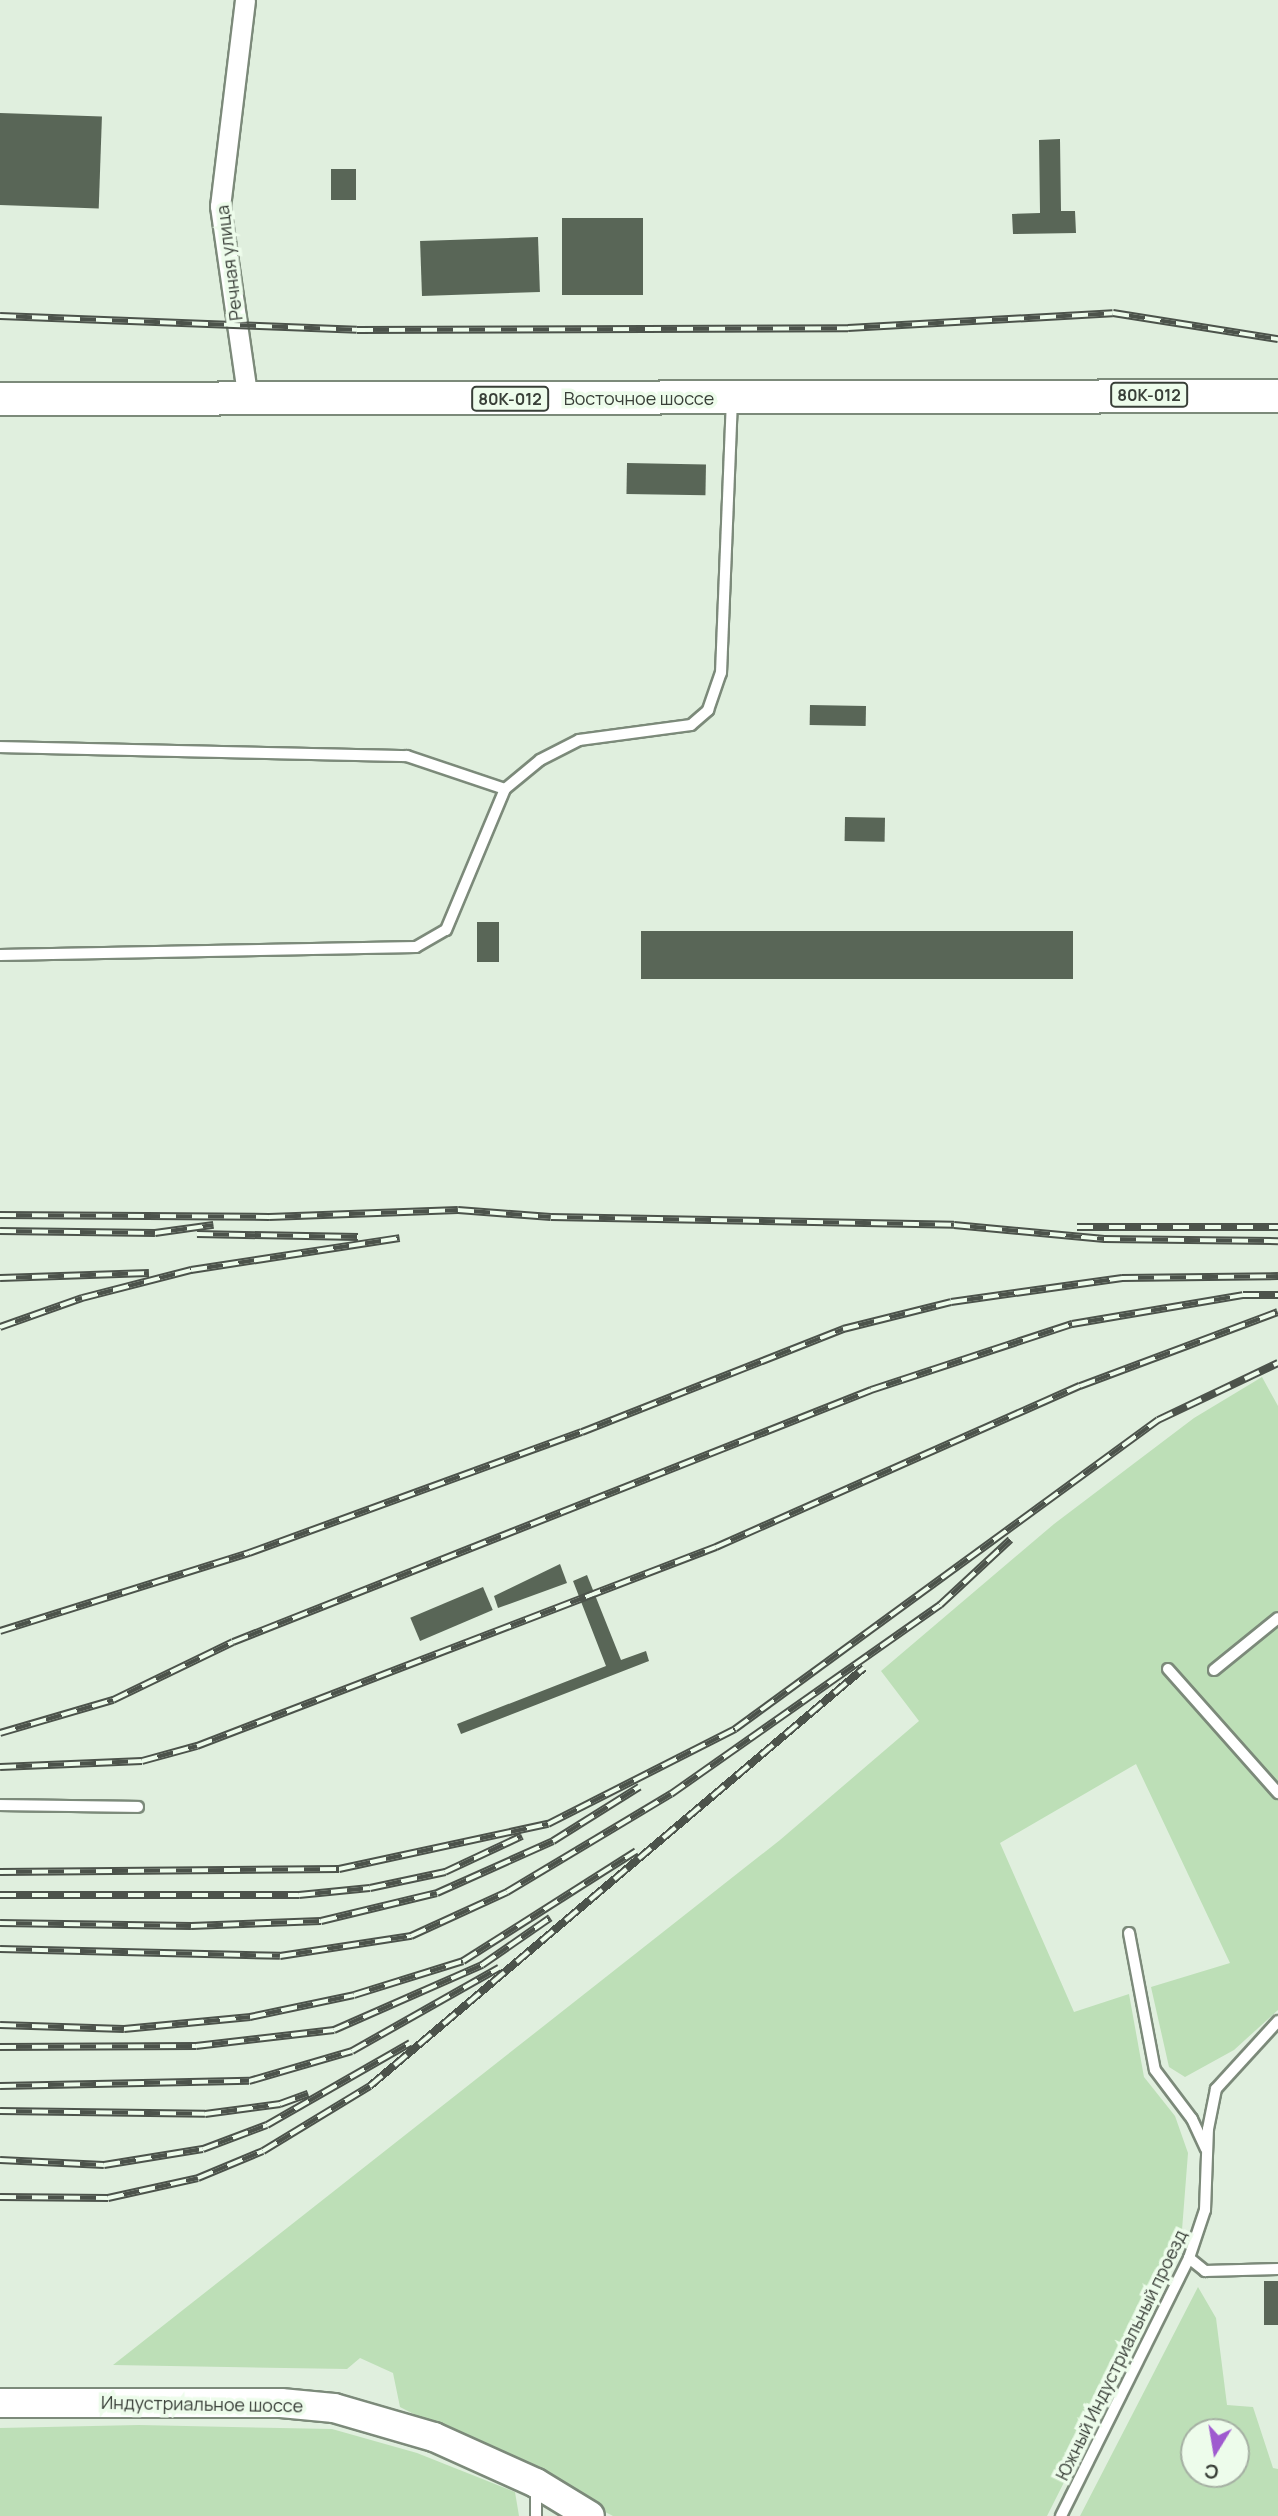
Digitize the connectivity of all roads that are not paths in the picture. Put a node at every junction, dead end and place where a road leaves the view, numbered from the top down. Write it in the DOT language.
graph roads {
  1 [pos="245,0"];
  2 [pos="1278,396"];
  3 [pos="733,397"];
  4 [pos="0,399"];
  5 [pos="248,401"];
  6 [pos="0,747"];
  7 [pos="505,789"];
  8 [pos="0,955"];
  9 [pos="1278,1619"];
  10 [pos="1168,1669"];
  11 [pos="1214,1670"];
  12 [pos="1278,1793"];
  13 [pos="0,1805"];
  14 [pos="138,1807"];
  15 [pos="1129,1933"];
  16 [pos="1278,2021"];
  17 [pos="1207,2152"];
  18 [pos="1189,2258"];
  19 [pos="1278,2269"];
  20 [pos="0,2403"];
  21 [pos="536,2483"];
  22 [pos="536,2516"];
  23 [pos="590,2516"];
  24 [pos="1061,2516"];
  1 -- 5 [label="street, Речная улица"];
  2 -- 3 [label="main road, Восточное шоссе / 80К-012"];
  3 -- 5 [label="main road, Восточное шоссе / 80К-012"];
  3 -- 7 [label="lane"];
  4 -- 5 [label="main road, Восточное шоссе / 80К-012"];
  6 -- 7 [label="lane"];
  7 -- 8 [label="lane"];
  9 -- 11 [label="lane"];
  10 -- 12 [label="lane"];
  13 -- 14 [label="lane"];
  15 -- 17 [label="lane"];
  16 -- 17 [label="lane, Южный Индустриальный проезд"];
  17 -- 18 [label="lane, Южный Индустриальный проезд"];
  18 -- 19 [label="lane"];
  18 -- 24 [label="lane, Южный Индустриальный проезд"];
  20 -- 21 [label="main road, Индустриальное шоссе"];
  21 -- 22 [label="lane"];
  21 -- 23 [label="main road, Индустриальное шоссе"];
}
